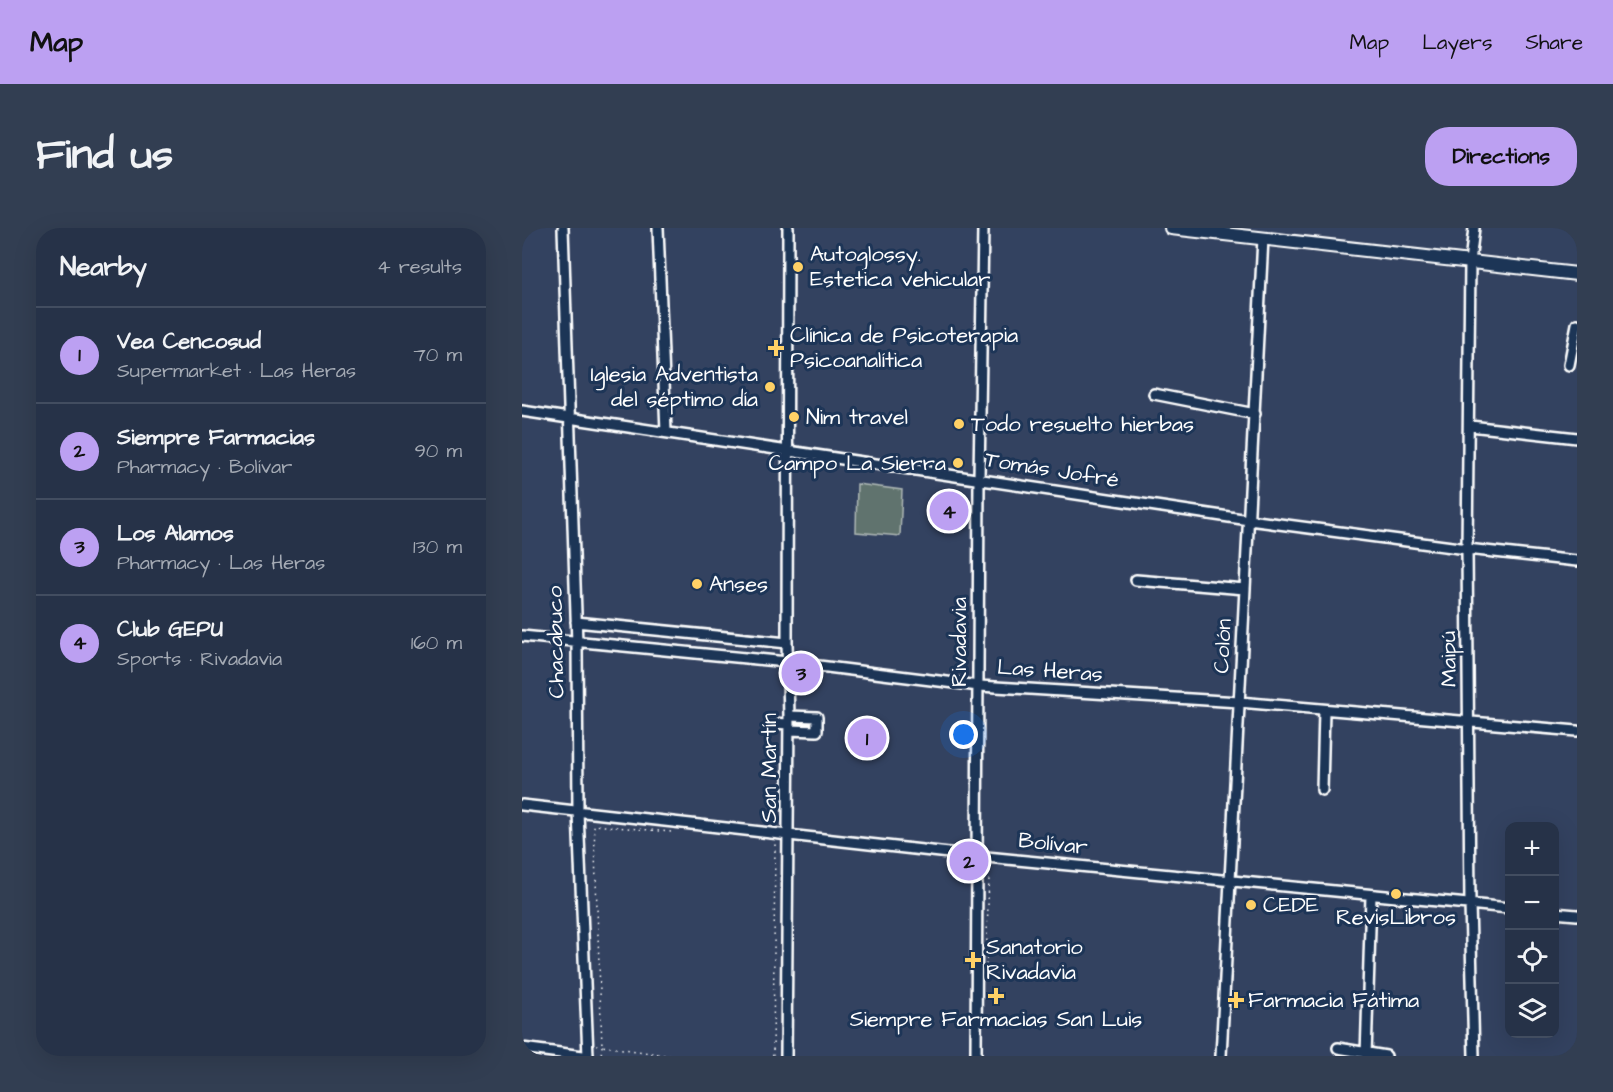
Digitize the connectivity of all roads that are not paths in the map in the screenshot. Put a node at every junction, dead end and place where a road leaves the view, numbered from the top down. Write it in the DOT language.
graph roads {
  1 [pos="563,228"];
  2 [pos="658,228"];
  3 [pos="788,228"];
  4 [pos="983,228"];
  5 [pos="1171,228"];
  6 [pos="1474,228"];
  7 [pos="1262,233"];
  8 [pos="1470,262"];
  9 [pos="1577,274"];
  10 [pos="1577,324"];
  11 [pos="1569,365"];
  12 [pos="1154,394"];
  13 [pos="522,411"];
  14 [pos="1255,414"];
  15 [pos="568,418"];
  16 [pos="1470,426"];
  17 [pos="666,432"];
  18 [pos="1577,438"];
  19 [pos="787,450"];
  20 [pos="979,478"];
  21 [pos="1249,520"];
  22 [pos="1467,549"];
  23 [pos="1577,561"];
  24 [pos="1136,580"];
  25 [pos="1245,589"];
  26 [pos="576,622"];
  27 [pos="522,636"];
  28 [pos="577,643"];
  29 [pos="787,643"];
  30 [pos="787,662"];
  31 [pos="979,686"];
  32 [pos="1239,702"];
  33 [pos="1324,711"];
  34 [pos="1469,722"];
  35 [pos="772,723"];
  36 [pos="789,723"];
  37 [pos="1577,731"];
  38 [pos="1322,790"];
  39 [pos="522,805"];
  40 [pos="578,812"];
  41 [pos="788,834"];
  42 [pos="976,856"];
  43 [pos="1231,881"];
  44 [pos="1371,896"];
  45 [pos="1470,904"];
  46 [pos="1505,908"];
  47 [pos="1559,913"];
  48 [pos="1577,915"];
  49 [pos="522,1048"];
  50 [pos="1338,1048"];
  51 [pos="1366,1054"];
  52 [pos="585,1056"];
  53 [pos="786,1056"];
  54 [pos="976,1056"];
  55 [pos="1221,1056"];
  56 [pos="1386,1056"];
  57 [pos="1474,1056"];
  1 -- 15 [label="street, Chacabuco"];
  2 -- 17 [label="street"];
  3 -- 19 [label="street, San Martín"];
  4 -- 20 [label="street, Rivadavia"];
  5 -- 7 [label="main road"];
  6 -- 8 [label="street, Maipú"];
  7 -- 8 [label="main road"];
  7 -- 14 [label="street, Colón"];
  8 -- 9 [label="main road"];
  8 -- 16 [label="street, Maipú"];
  10 -- 11 [label="street"];
  12 -- 14 [label="street"];
  13 -- 15 [label="street, Tomás Jofré"];
  14 -- 21 [label="street, Colón"];
  15 -- 17 [label="street, Tomás Jofré"];
  15 -- 26 [label="street, Chacabuco"];
  16 -- 18 [label="street"];
  16 -- 22 [label="street, Maipú"];
  17 -- 19 [label="street, Tomás Jofré"];
  19 -- 20 [label="street, Tomás Jofré"];
  19 -- 29 [label="street, San Martín"];
  20 -- 21 [label="street, Tomás Jofré"];
  20 -- 31 [label="street, Rivadavia"];
  21 -- 22 [label="street, Tomás Jofré"];
  21 -- 25 [label="street, Colón"];
  22 -- 23 [label="street, Tomás Jofré"];
  22 -- 34 [label="street, Maipú"];
  24 -- 25 [label="street"];
  25 -- 32 [label="street, Colón"];
  26 -- 28 [label="street, Chacabuco"];
  26 -- 29 [label="street"];
  27 -- 28 [label="street, Las Heras"];
  28 -- 30 [label="street, Las Heras"];
  28 -- 40 [label="street, Chacabuco"];
  29 -- 30 [label="street, San Martín"];
  30 -- 31 [label="street, Las Heras"];
  30 -- 36 [label="street, San Martín"];
  31 -- 32 [label="street, Las Heras"];
  31 -- 42 [label="street, Rivadavia"];
  32 -- 33 [label="street, Las Heras"];
  32 -- 43 [label="street, Colón"];
  33 -- 34 [label="street, Las Heras"];
  33 -- 38 [label="street"];
  34 -- 37 [label="street, Las Heras"];
  34 -- 45 [label="street, Maipú"];
  35 -- 36 [label="street"];
  36 -- 41 [label="street, San Martín"];
  39 -- 40 [label="street, Bolívar"];
  40 -- 41 [label="street, Bolívar"];
  40 -- 52 [label="street, Chacabuco"];
  41 -- 42 [label="street, Bolívar"];
  41 -- 53 [label="street, San Martín"];
  42 -- 43 [label="street, Bolívar"];
  42 -- 54 [label="street, Rivadavia"];
  43 -- 44 [label="street, Bolívar"];
  43 -- 55 [label="street, Colón"];
  44 -- 45 [label="street, Bolívar"];
  44 -- 51 [label="street"];
  45 -- 46 [label="street, Bolívar"];
  45 -- 57 [label="street, Maipú"];
  47 -- 48 [label="street"];
  49 -- 52 [label="street"];
  50 -- 51 [label="street"];
  51 -- 56 [label="street"];
}
